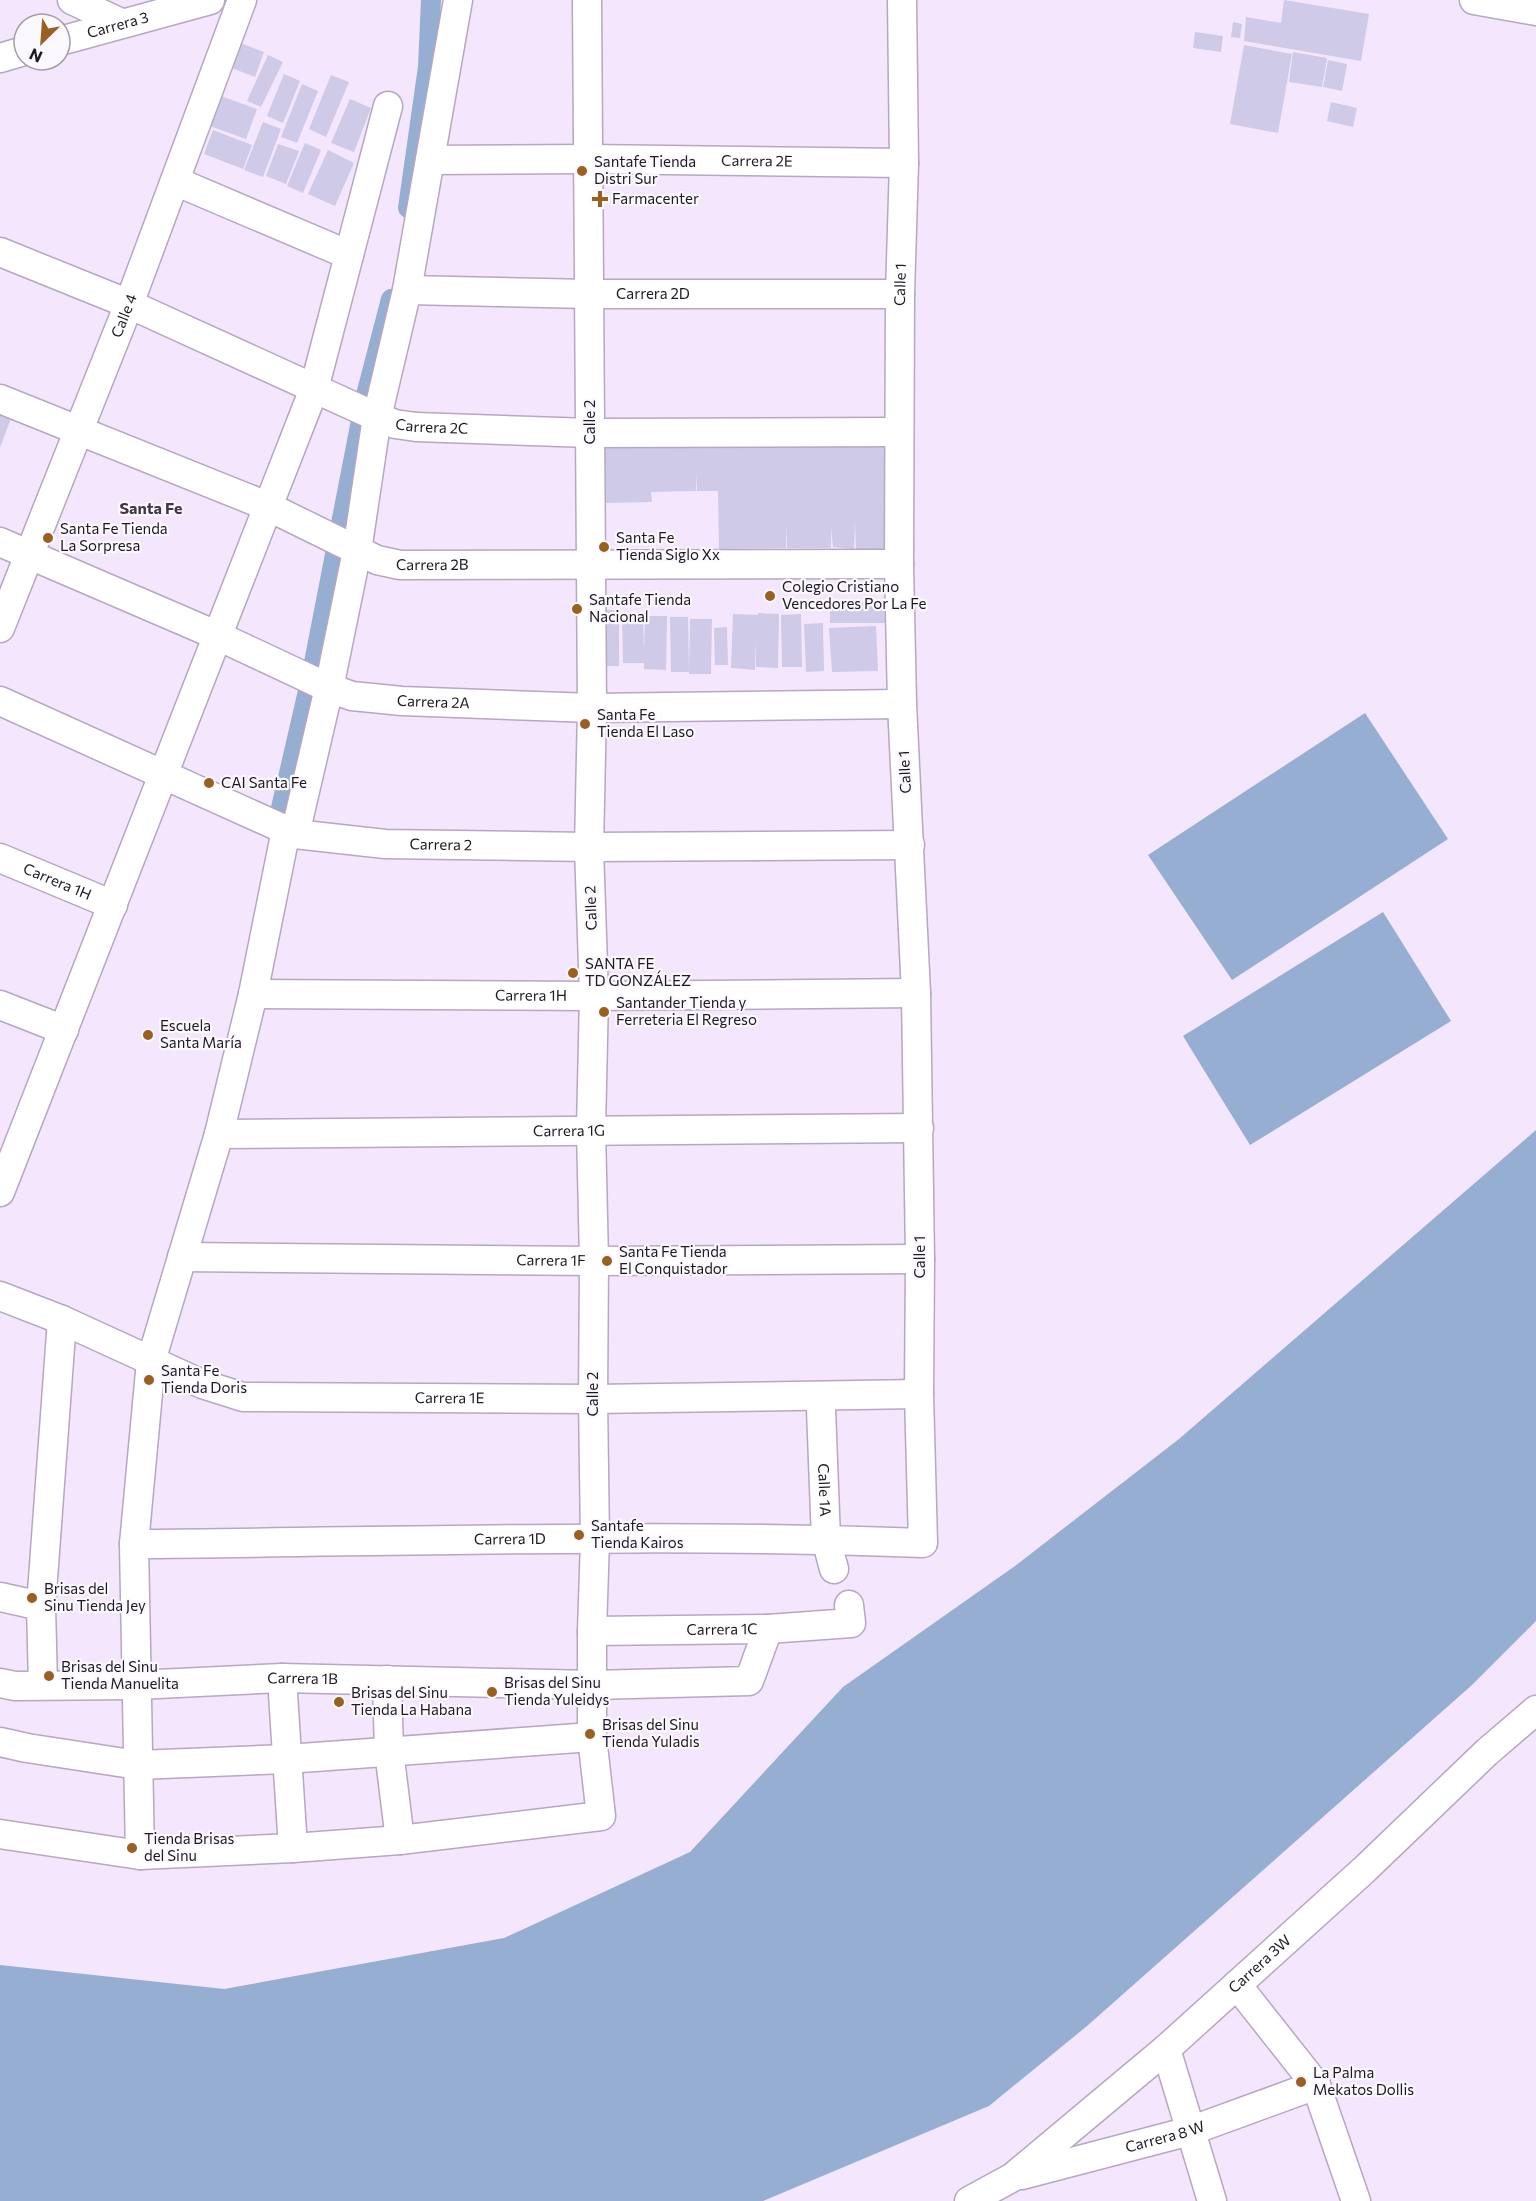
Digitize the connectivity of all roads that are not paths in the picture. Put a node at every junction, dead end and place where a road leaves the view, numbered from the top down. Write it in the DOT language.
graph roads {
  1 [pos="72,0"];
  2 [pos="210,0"];
  3 [pos="242,0"];
  4 [pos="458,0"];
  5 [pos="587,0"];
  6 [pos="902,0"];
  7 [pos="1474,0"];
  8 [pos="1536,11"];
  9 [pos="121,23"];
  10 [pos="72,37"];
  11 [pos="388,106"];
  12 [pos="588,159"];
  13 [pos="430,160"];
  14 [pos="904,163"];
  15 [pos="175,181"];
  16 [pos="0,252"];
  17 [pos="349,255"];
  18 [pos="407,290"];
  19 [pos="589,294"];
  20 [pos="900,294"];
  21 [pos="129,304"];
  22 [pos="325,393"];
  23 [pos="0,399"];
  24 [pos="374,416"];
  25 [pos="79,429"];
  26 [pos="590,432"];
  27 [pos="899,432"];
  28 [pos="267,506"];
  29 [pos="0,542"];
  30 [pos="353,549"];
  31 [pos="30,554"];
  32 [pos="591,564"];
  33 [pos="900,564"];
  34 [pos="0,628"];
  35 [pos="216,635"];
  36 [pos="325,686"];
  37 [pos="0,701"];
  38 [pos="902,704"];
  39 [pos="592,708"];
  40 [pos="164,777"];
  41 [pos="276,826"];
  42 [pos="910,845"];
  43 [pos="590,847"];
  44 [pos="0,858"];
  45 [pos="113,905"];
  46 [pos="916,993"];
  47 [pos="253,994"];
  48 [pos="594,996"];
  49 [pos="0,1005"];
  50 [pos="64,1030"];
  51 [pos="919,1128"];
  52 [pos="591,1129"];
  53 [pos="219,1134"];
  54 [pos="8,1146"];
  55 [pos="0,1192"];
  56 [pos="182,1257"];
  57 [pos="920,1259"];
  58 [pos="594,1261"];
  59 [pos="0,1296"];
  60 [pos="62,1320"];
  61 [pos="151,1361"];
  62 [pos="919,1394"];
  63 [pos="592,1399"];
  64 [pos="821,1409"];
  65 [pos="826,1539"];
  66 [pos="595,1540"];
  67 [pos="923,1543"];
  68 [pos="134,1544"];
  69 [pos="834,1569"];
  70 [pos="0,1596"];
  71 [pos="41,1606"];
  72 [pos="850,1614"];
  73 [pos="768,1629"];
  74 [pos="592,1631"];
  75 [pos="282,1678"];
  76 [pos="387,1680"];
  77 [pos="0,1683"];
  78 [pos="43,1685"];
  79 [pos="136,1685"];
  80 [pos="592,1685"];
  81 [pos="1536,1710"];
  82 [pos="592,1737"];
  83 [pos="0,1742"];
  84 [pos="389,1751"];
  85 [pos="287,1759"];
  86 [pos="138,1765"];
  87 [pos="0,1834"];
  88 [pos="400,1840"];
  89 [pos="293,1848"];
  90 [pos="140,1855"];
  91 [pos="1237,1985"];
  92 [pos="1166,2049"];
  93 [pos="1316,2085"];
  94 [pos="1190,2131"];
  95 [pos="1013,2177"];
  96 [pos="1349,2199"];
  97 [pos="976,2200"];
  98 [pos="1212,2201"];
  1 -- 9 [label="street"];
  2 -- 9 [label="street, Carrera 3"];
  3 -- 15 [label="street, Calle 4"];
  4 -- 13 [label="street"];
  5 -- 12 [label="street, Calle 2"];
  6 -- 14 [label="street, Calle 1"];
  7 -- 8 [label="street"];
  9 -- 10 [label="street, Carrera 3"];
  11 -- 17 [label="street"];
  12 -- 13 [label="street, Carrera 2E"];
  12 -- 14 [label="street, Carrera 2E"];
  12 -- 19 [label="street, Calle 2"];
  13 -- 18 [label="street"];
  14 -- 20 [label="street, Calle 1"];
  15 -- 17 [label="street"];
  15 -- 21 [label="street, Calle 4"];
  16 -- 21 [label="street, Carrera 2C"];
  17 -- 22 [label="street"];
  18 -- 19 [label="street, Carrera 2D"];
  18 -- 24 [label="street"];
  19 -- 20 [label="street, Carrera 2D"];
  19 -- 26 [label="street, Calle 2"];
  20 -- 27 [label="street, Calle 1"];
  21 -- 22 [label="street, Carrera 2C"];
  21 -- 25 [label="street, Calle 4"];
  22 -- 24 [label="street, Carrera 2C"];
  22 -- 28 [label="street"];
  23 -- 25 [label="street, Carrera 2B"];
  24 -- 26 [label="street, Carrera 2C"];
  24 -- 30 [label="street"];
  25 -- 28 [label="street, Carrera 2B"];
  25 -- 31 [label="street, Calle 4"];
  26 -- 27 [label="street, Carrera 2C"];
  26 -- 32 [label="street, Calle 2"];
  27 -- 33 [label="street, Calle 1"];
  28 -- 30 [label="street, Carrera 2B"];
  28 -- 35 [label="street"];
  29 -- 31 [label="street, Carrera 2A"];
  30 -- 32 [label="street, Carrera 2B"];
  30 -- 36 [label="street"];
  31 -- 34 [label="street, Calle 4"];
  31 -- 35 [label="street, Carrera 2A"];
  32 -- 33 [label="street, Carrera 2B"];
  32 -- 39 [label="street, Calle 2"];
  33 -- 38 [label="street, Calle 1"];
  35 -- 36 [label="street, Carrera 2A"];
  35 -- 40 [label="street"];
  36 -- 39 [label="street, Carrera 2A"];
  36 -- 41 [label="street"];
  37 -- 40 [label="street, Carrera 2"];
  38 -- 39 [label="street, Carrera 2A"];
  38 -- 42 [label="street, Calle 1"];
  39 -- 43 [label="street, Calle 2"];
  40 -- 41 [label="street, Carrera 2"];
  40 -- 45 [label="street"];
  41 -- 43 [label="street, Carrera 2"];
  41 -- 47 [label="street"];
  42 -- 43 [label="street, Carrera 2"];
  42 -- 46 [label="street, Calle 1"];
  43 -- 48 [label="street, Calle 2"];
  44 -- 45 [label="street, Carrera 1H"];
  45 -- 50 [label="street"];
  46 -- 48 [label="street, Carrera 1H"];
  46 -- 51 [label="street, Calle 1"];
  47 -- 48 [label="street, Carrera 1H"];
  47 -- 53 [label="street"];
  48 -- 52 [label="street, Calle 2"];
  49 -- 50 [label="street"];
  50 -- 54 [label="street"];
  51 -- 52 [label="street, Carrera 1G"];
  51 -- 57 [label="street, Calle 1"];
  52 -- 53 [label="street, Carrera 1G"];
  52 -- 58 [label="street, Calle 2"];
  53 -- 56 [label="street"];
  54 -- 55 [label="street"];
  56 -- 58 [label="street, Carrera 1F"];
  56 -- 61 [label="street"];
  57 -- 58 [label="street, Carrera 1F"];
  57 -- 62 [label="street, Calle 1"];
  58 -- 63 [label="street, Calle 2"];
  59 -- 60 [label="street, Carrera 1E"];
  60 -- 61 [label="street, Carrera 1E"];
  60 -- 71 [label="street"];
  61 -- 63 [label="street, Carrera 1E"];
  61 -- 68 [label="street"];
  62 -- 63 [label="street, Carrera 1E"];
  62 -- 67 [label="street, Calle 1"];
  63 -- 66 [label="street, Calle 2"];
  64 -- 65 [label="street, Calle 1A"];
  65 -- 66 [label="street, Carrera 1D"];
  65 -- 67 [label="street, Carrera 1D"];
  65 -- 69 [label="street, Calle 1A"];
  66 -- 68 [label="street, Carrera 1D"];
  66 -- 74 [label="street, Calle 2"];
  68 -- 79 [label="street"];
  70 -- 71 [label="street"];
  71 -- 78 [label="street"];
  72 -- 73 [label="street, Carrera 1C"];
  73 -- 74 [label="street, Carrera 1C"];
  73 -- 80 [label="street, Carrera 1B"];
  74 -- 80 [label="street, Calle 2"];
  75 -- 76 [label="street, Carrera 1B"];
  75 -- 79 [label="street, Carrera 1B"];
  75 -- 85 [label="street"];
  76 -- 80 [label="street, Carrera 1B"];
  76 -- 84 [label="street"];
  77 -- 78 [label="street, Carrera 1B"];
  78 -- 79 [label="street, Carrera 1B"];
  79 -- 86 [label="street"];
  80 -- 82 [label="street, Calle 2"];
  81 -- 91 [label="street, Carrera 3W"];
  82 -- 84 [label="street"];
  82 -- 88 [label="street, Calle 2"];
  83 -- 86 [label="street"];
  84 -- 85 [label="street"];
  84 -- 88 [label="street"];
  85 -- 86 [label="street"];
  85 -- 89 [label="street"];
  86 -- 90 [label="street"];
  87 -- 90 [label="street"];
  88 -- 89 [label="street"];
  89 -- 90 [label="street"];
  91 -- 92 [label="street, Carrera 3W"];
  91 -- 93 [label="street"];
  92 -- 94 [label="street"];
  92 -- 95 [label="street, Carrera 3W"];
  93 -- 94 [label="street, Carrera 8 W"];
  93 -- 96 [label="street"];
  94 -- 95 [label="street, Carrera 8 W"];
  94 -- 98 [label="street"];
  95 -- 97 [label="street, Carrera 3W"];
}
